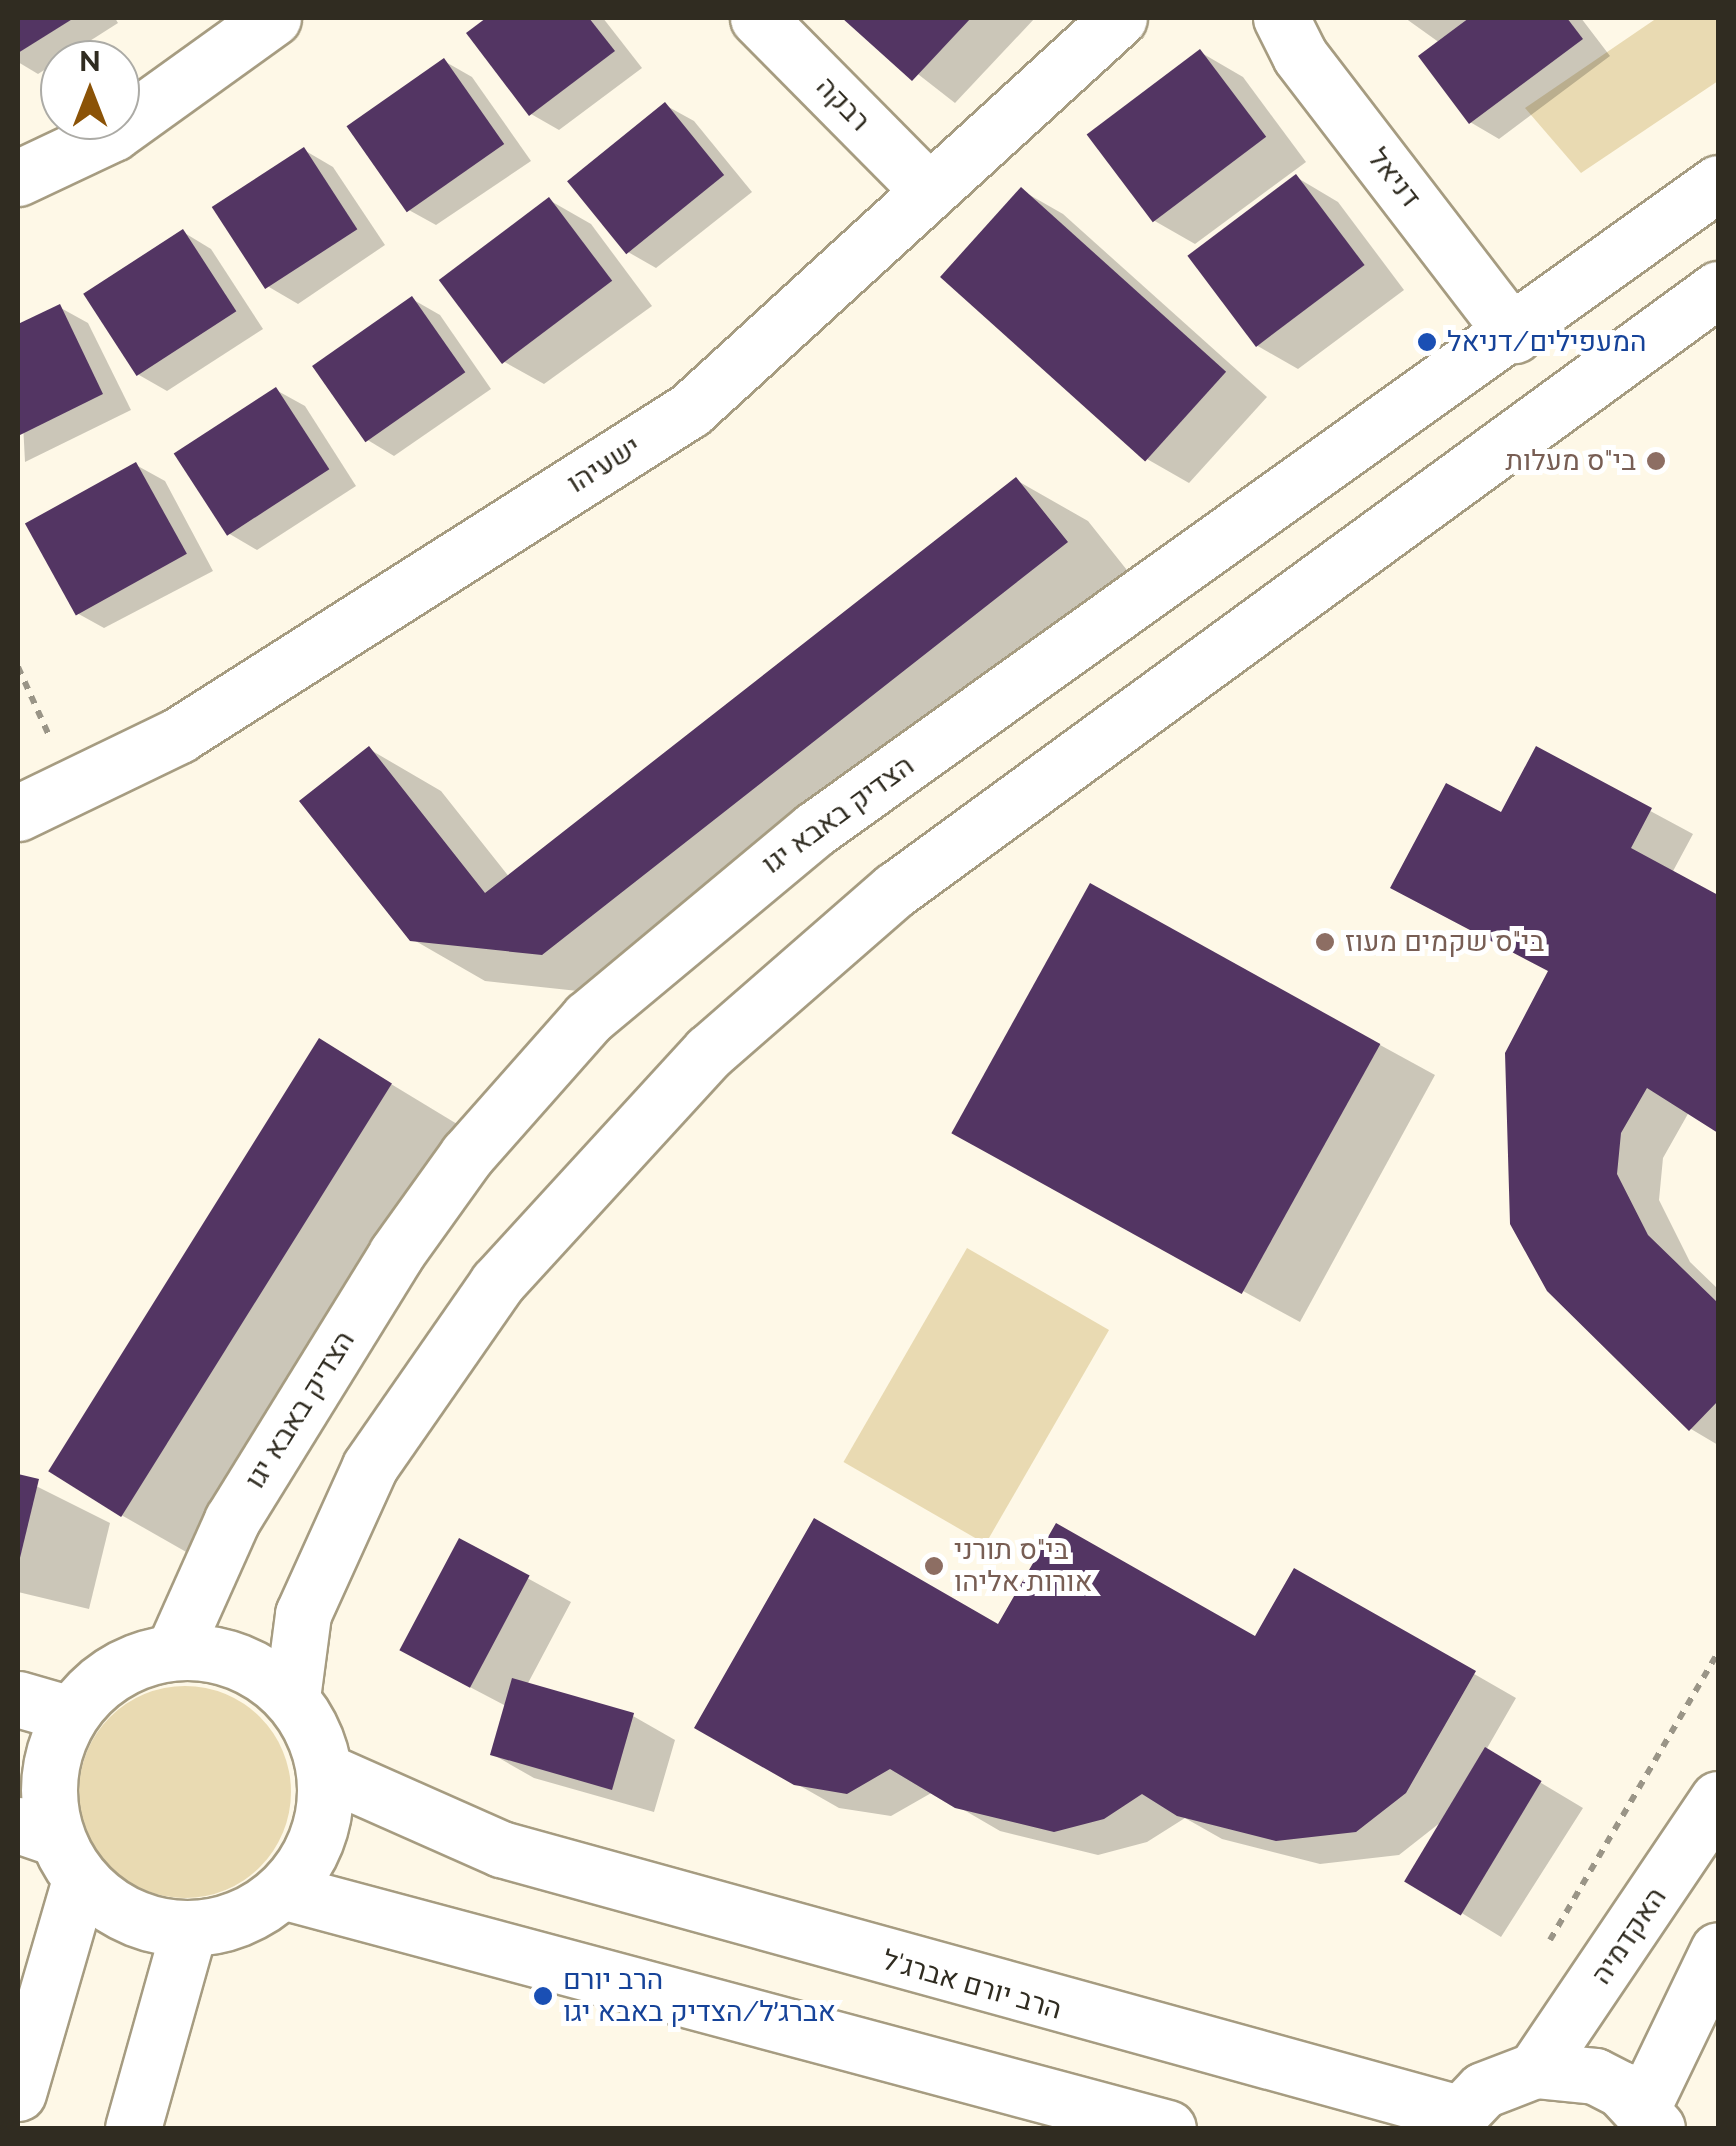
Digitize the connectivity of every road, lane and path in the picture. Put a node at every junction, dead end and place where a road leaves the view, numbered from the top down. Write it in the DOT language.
graph roads {
  1 [pos="273,18"];
  2 [pos="758,18"];
  3 [pos="1119,18"];
  4 [pos="1291,37"];
  5 [pos="18,178"];
  6 [pos="1718,183"];
  7 [pos="929,191"];
  8 [pos="1718,288"];
  9 [pos="1514,335"];
  10 [pos="18,667"];
  11 [pos="73,789"];
  12 [pos="18,814"];
  13 [pos="173,1652"];
  14 [pos="292,1698"];
  15 [pos="18,1700"];
  16 [pos="70,1714"];
  17 [pos="325,1771"];
  18 [pos="1718,1799"];
  19 [pos="51,1848"];
  20 [pos="282,1890"];
  21 [pos="189,1929"];
  22 [pos="1718,1950"];
  23 [pos="1535,2070"];
  24 [pos="18,2093"];
  25 [pos="1650,2118"];
  26 [pos="1452,2121"];
  27 [pos="133,2128"];
  28 [pos="1168,2128"];
  1 -- 5 [label="main road"];
  2 -- 7 [label="main road, רבקה"];
  3 -- 7 [label="main road, ישעיהו"];
  4 -- 9 [label="main road, דניאל"];
  6 -- 9 [label="main road, הצדיק באבא יגו"];
  7 -- 11 [label="main road, ישעיהו"];
  8 -- 14 [label="main road"];
  9 -- 13 [label="main road, הצדיק באבא יגו"];
  10 -- 11 [label="path"];
  11 -- 12 [label="main road, ישעיהו"];
  13 -- 14 [label="main road"];
  13 -- 16 [label="main road"];
  14 -- 17 [label="main road"];
  15 -- 16 [label="main road"];
  16 -- 19 [label="main road"];
  17 -- 20 [label="main road"];
  17 -- 26 [label="main road, הרב יורם אברג'ל"];
  18 -- 23 [label="main road, האקדמיה"];
  19 -- 21 [label="main road"];
  19 -- 24 [label="main road"];
  20 -- 21 [label="main road"];
  20 -- 28 [label="main road"];
  21 -- 27 [label="main road"];
  22 -- 25 [label="main road"];
  23 -- 25 [label="main road"];
  23 -- 26 [label="main road"];
}
